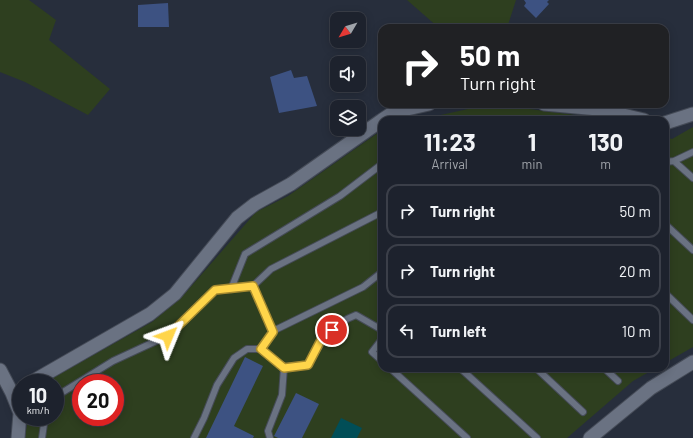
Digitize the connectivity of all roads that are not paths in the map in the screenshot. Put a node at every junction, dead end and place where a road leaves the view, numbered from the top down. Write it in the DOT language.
graph roads {
  1 [pos="412,108"];
  2 [pos="587,108"];
  3 [pos="693,114"];
  4 [pos="388,116"];
  5 [pos="627,116"];
  6 [pos="669,122"];
  7 [pos="378,123"];
  8 [pos="693,152"];
  9 [pos="674,161"];
  10 [pos="669,162"];
  11 [pos="378,167"];
  12 [pos="693,178"];
  13 [pos="378,214"];
  14 [pos="669,228"];
  15 [pos="693,250"];
  16 [pos="378,275"];
  17 [pos="253,286"];
  18 [pos="231,289"];
  19 [pos="669,297"];
  20 [pos="693,320"];
  21 [pos="378,328"];
  22 [pos="273,332"];
  23 [pos="378,344"];
  24 [pos="261,349"];
  25 [pos="378,357"];
  26 [pos="693,362"];
  27 [pos="284,368"];
  28 [pos="0,370"];
  29 [pos="394,372"];
  30 [pos="464,372"];
  31 [pos="540,372"];
  32 [pos="608,372"];
  33 [pos="46,374"];
  34 [pos="618,381"];
  35 [pos="12,386"];
  36 [pos="64,391"];
  37 [pos="583,412"];
  38 [pos="19,426"];
  39 [pos="44,426"];
  40 [pos="18,438"];
  41 [pos="42,438"];
  42 [pos="194,438"];
  43 [pos="270,438"];
  44 [pos="467,438"];
  45 [pos="537,438"];
  46 [pos="590,438"];
  1 -- 4 [label="street"];
  2 -- 5 [label="street"];
  3 -- 6 [label="street"];
  7 -- 33 [label="street"];
  8 -- 9 [label="lane"];
  9 -- 10 [label="lane"];
  9 -- 12 [label="lane"];
  11 -- 18 [label="lane"];
  13 -- 17 [label="lane"];
  14 -- 15 [label="lane"];
  16 -- 22 [label="lane"];
  17 -- 18 [label="lane"];
  17 -- 22 [label="lane"];
  18 -- 36 [label="lane"];
  19 -- 20 [label="lane"];
  21 -- 27 [label="lane"];
  22 -- 24 [label="lane"];
  23 -- 25 [label="lane"];
  24 -- 27 [label="lane"];
  24 -- 42 [label="lane"];
  26 -- 46 [label="street"];
  27 -- 43 [label="lane"];
  28 -- 35 [label="street"];
  29 -- 44 [label="lane"];
  30 -- 45 [label="lane"];
  31 -- 37 [label="lane"];
  32 -- 34 [label="lane"];
  38 -- 40 [label="street"];
  39 -- 41 [label="lane"];
}
